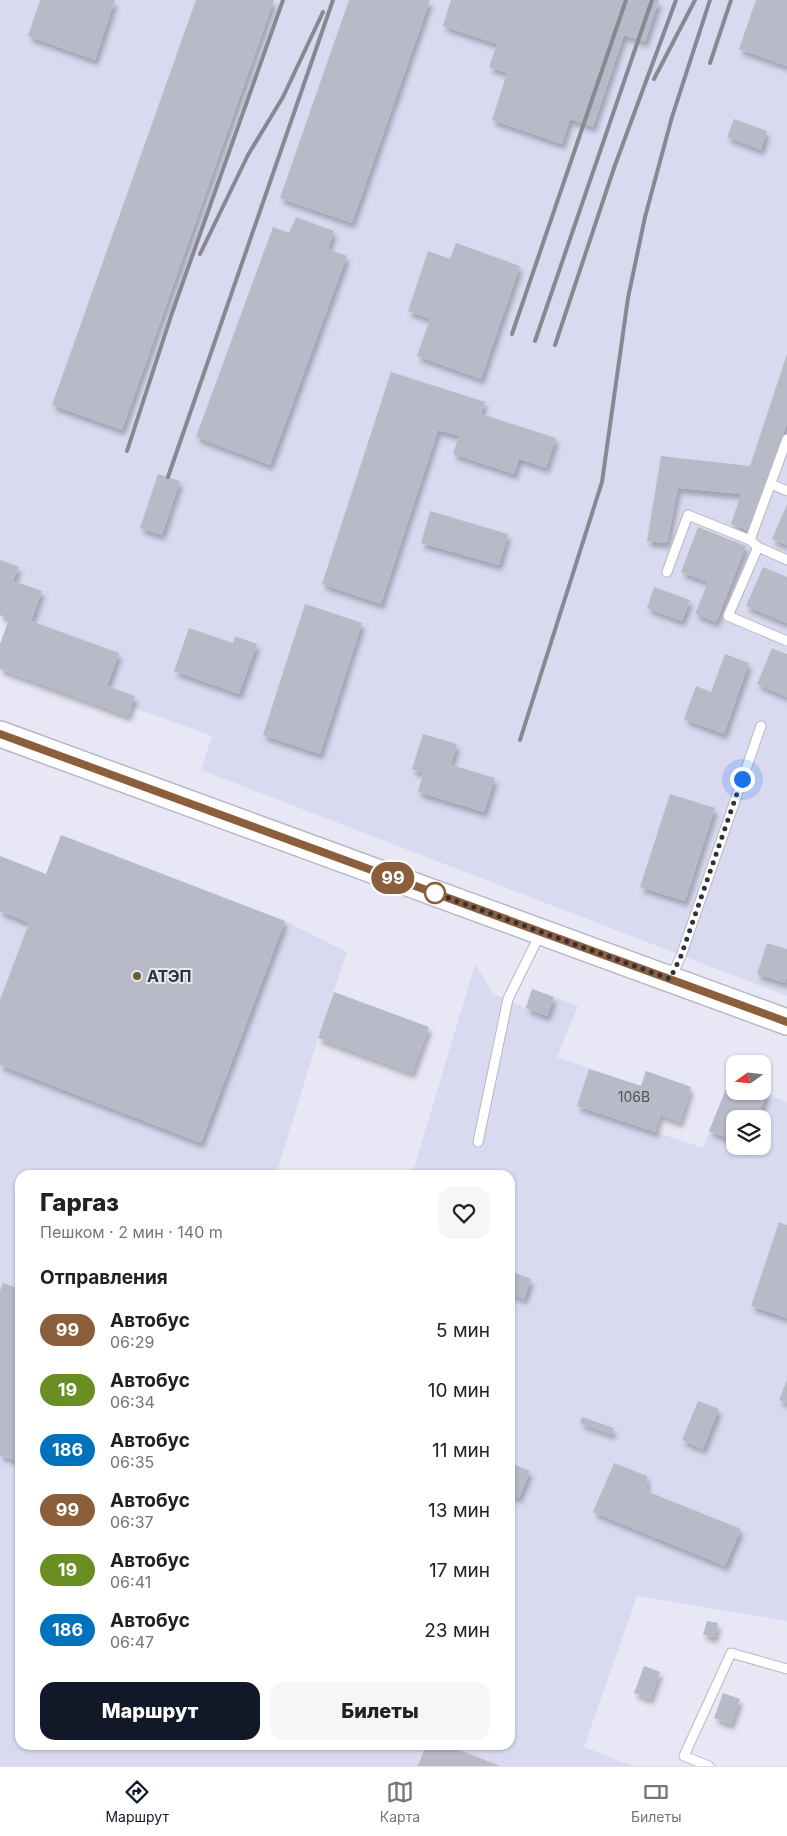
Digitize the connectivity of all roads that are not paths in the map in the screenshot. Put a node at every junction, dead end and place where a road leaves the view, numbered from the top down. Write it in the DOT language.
graph roads {
  1 [pos="787,439"];
  2 [pos="771,484"];
  3 [pos="787,491"];
  4 [pos="750,540"];
  5 [pos="758,547"];
  6 [pos="787,560"];
  7 [pos="667,572"];
  8 [pos="787,641"];
  9 [pos="761,726"];
  10 [pos="0,734"];
  11 [pos="541,932"];
  12 [pos="670,979"];
  13 [pos="787,1022"];
  14 [pos="478,1142"];
  15 [pos="787,1669"];
  16 [pos="709,1766"];
  1 -- 2 [label="lane"];
  2 -- 3 [label="lane"];
  2 -- 4 [label="lane"];
  4 -- 5 [label="lane"];
  4 -- 7 [label="lane"];
  5 -- 6 [label="lane"];
  5 -- 8 [label="lane"];
  9 -- 12 [label="lane"];
  10 -- 11 [label="main road"];
  11 -- 12 [label="main road"];
  11 -- 14 [label="lane"];
  12 -- 13 [label="main road"];
  15 -- 16 [label="lane"];
}
